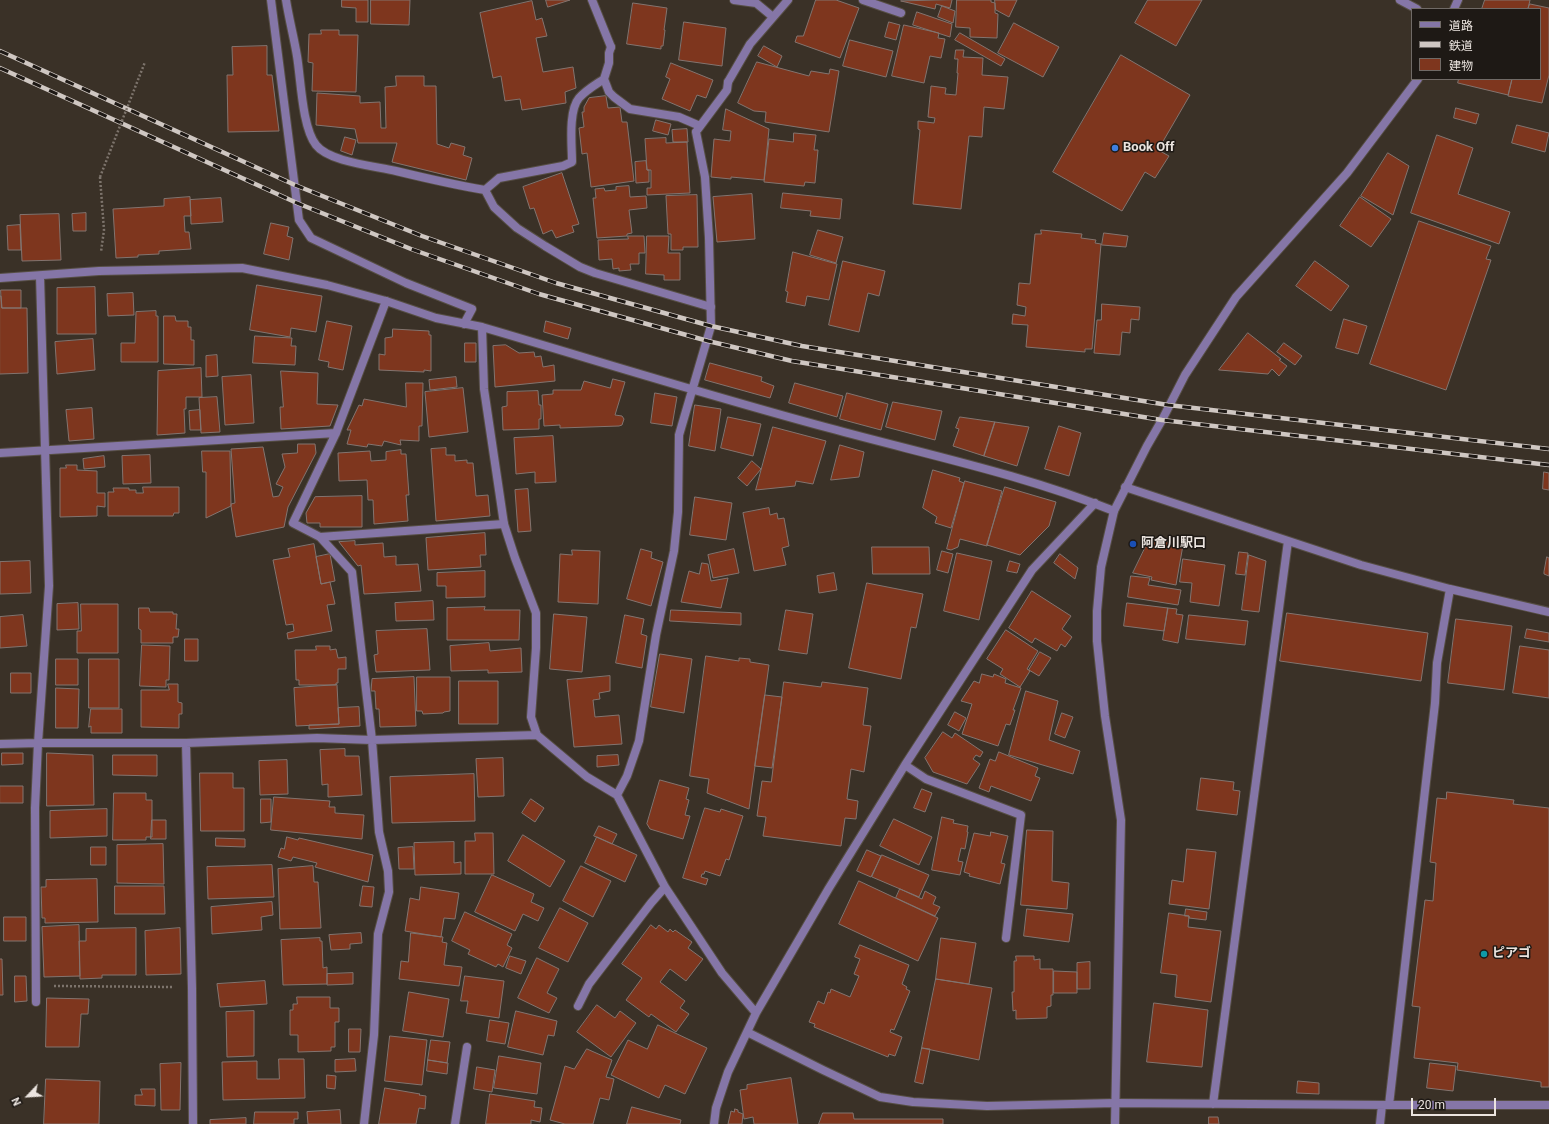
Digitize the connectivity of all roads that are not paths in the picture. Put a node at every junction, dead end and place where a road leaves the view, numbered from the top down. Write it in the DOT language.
graph roads {
  1 [pos="271,0"];
  2 [pos="286,0"];
  3 [pos="592,0"];
  4 [pos="734,0"];
  5 [pos="788,0"];
  6 [pos="863,0"];
  7 [pos="1400,0"];
  8 [pos="880,3"];
  9 [pos="1415,8"];
  10 [pos="901,13"];
  11 [pos="773,17"];
  12 [pos="604,79"];
  13 [pos="1417,80"];
  14 [pos="698,129"];
  15 [pos="485,190"];
  16 [pos="40,276"];
  17 [pos="0,278"];
  18 [pos="386,301"];
  19 [pos="711,307"];
  20 [pos="464,324"];
  21 [pos="482,327"];
  22 [pos="692,389"];
  23 [pos="336,432"];
  24 [pos="45,450"];
  25 [pos="0,453"];
  26 [pos="1125,487"];
  27 [pos="1095,503"];
  28 [pos="1114,511"];
  29 [pos="504,524"];
  30 [pos="320,537"];
  31 [pos="1288,541"];
  32 [pos="1450,589"];
  33 [pos="1549,612"];
  34 [pos="537,735"];
  35 [pos="372,740"];
  36 [pos="38,743"];
  37 [pos="186,743"];
  38 [pos="0,744"];
  39 [pos="905,765"];
  40 [pos="617,795"];
  41 [pos="665,887"];
  42 [pos="1006,938"];
  43 [pos="36,1002"];
  44 [pos="578,1006"];
  45 [pos="756,1013"];
  46 [pos="747,1032"];
  47 [pos="467,1047"];
  48 [pos="1115,1103"];
  49 [pos="1214,1104"];
  50 [pos="1386,1105"];
  51 [pos="1549,1105"];
  52 [pos="193,1124"];
  53 [pos="364,1124"];
  54 [pos="455,1124"];
  55 [pos="714,1124"];
  56 [pos="1115,1124"];
  57 [pos="1380,1124"];
  1 -- 20 [label="street"];
  2 -- 15 [label="street"];
  3 -- 12 [label="street"];
  4 -- 11 [label="street"];
  5 -- 11 [label="street"];
  6 -- 8 [label="street"];
  7 -- 9 [label="street"];
  8 -- 10 [label="street"];
  11 -- 14 [label="street"];
  12 -- 14 [label="street"];
  12 -- 15 [label="street"];
  13 -- 26 [label="street"];
  14 -- 19 [label="street"];
  15 -- 19 [label="street"];
  16 -- 17 [label="street"];
  16 -- 18 [label="street"];
  16 -- 24 [label="street"];
  18 -- 20 [label="street"];
  18 -- 23 [label="street"];
  19 -- 22 [label="street"];
  20 -- 21 [label="street"];
  21 -- 22 [label="street"];
  21 -- 29 [label="street"];
  22 -- 27 [label="street"];
  22 -- 40 [label="street"];
  23 -- 24 [label="street"];
  23 -- 30 [label="street"];
  24 -- 25 [label="street"];
  24 -- 36 [label="street"];
  26 -- 28 [label="street"];
  26 -- 31 [label="street"];
  27 -- 28 [label="street"];
  27 -- 39 [label="street"];
  28 -- 48 [label="street"];
  29 -- 30 [label="street"];
  29 -- 34 [label="street"];
  30 -- 35 [label="street"];
  31 -- 32 [label="street"];
  31 -- 49 [label="street"];
  32 -- 33 [label="street"];
  32 -- 50 [label="street"];
  34 -- 35 [label="street"];
  34 -- 40 [label="street"];
  35 -- 37 [label="street"];
  35 -- 53 [label="street"];
  36 -- 37 [label="street"];
  36 -- 38 [label="street"];
  36 -- 43 [label="street"];
  37 -- 52 [label="street"];
  39 -- 42 [label="street"];
  39 -- 45 [label="street"];
  40 -- 41 [label="street"];
  41 -- 44 [label="street"];
  41 -- 45 [label="street"];
  45 -- 46 [label="street"];
  46 -- 48 [label="street"];
  46 -- 55 [label="street"];
  47 -- 54 [label="street"];
  48 -- 49 [label="street"];
  48 -- 56 [label="street"];
  49 -- 50 [label="street"];
  50 -- 51 [label="street"];
  50 -- 57 [label="street"];
}
